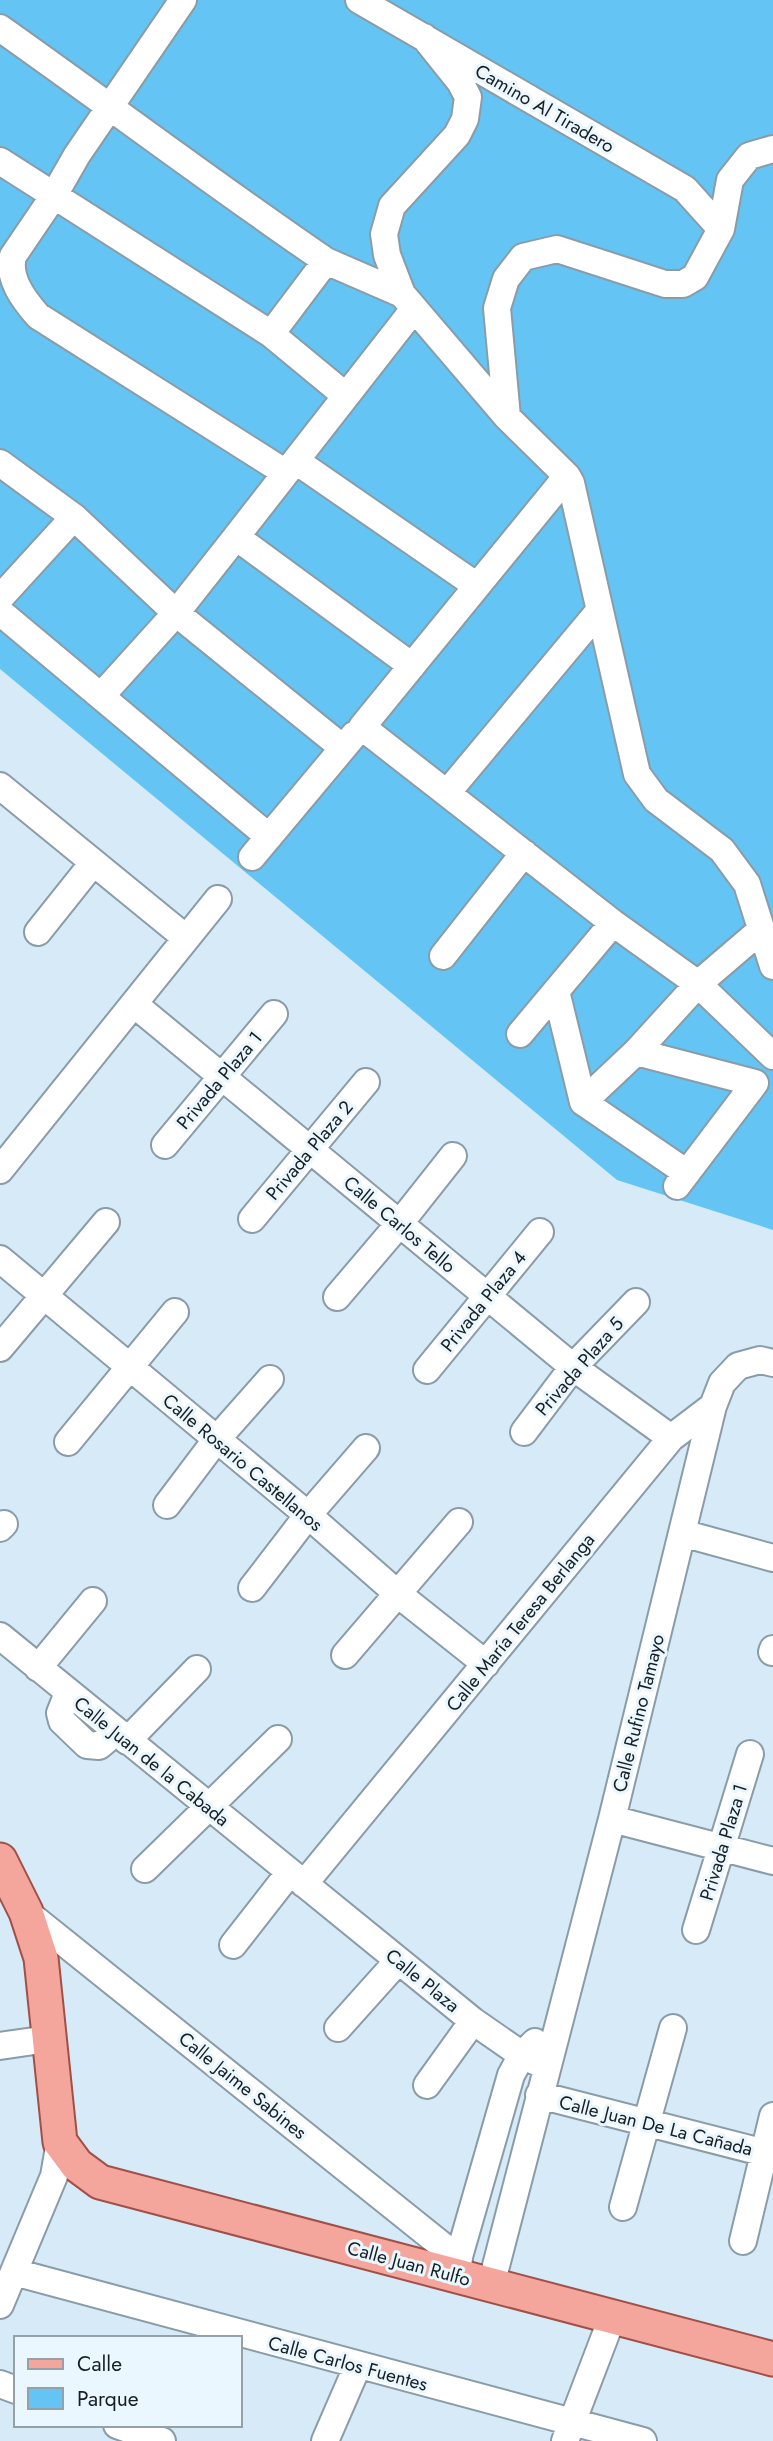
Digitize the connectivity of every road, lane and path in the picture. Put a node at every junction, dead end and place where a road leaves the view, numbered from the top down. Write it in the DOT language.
graph roads {
  1 [pos="183,0"];
  2 [pos="359,0"];
  3 [pos="0,28"];
  4 [pos="424,37"];
  5 [pos="111,106"];
  6 [pos="773,149"];
  7 [pos="0,161"];
  8 [pos="53,197"];
  9 [pos="721,229"];
  10 [pos="326,261"];
  11 [pos="5,263"];
  12 [pos="408,301"];
  13 [pos="271,334"];
  14 [pos="346,396"];
  15 [pos="507,417"];
  16 [pos="0,463"];
  17 [pos="291,467"];
  18 [pos="567,476"];
  19 [pos="74,517"];
  20 [pos="236,537"];
  21 [pos="477,586"];
  22 [pos="0,598"];
  23 [pos="599,611"];
  24 [pos="0,612"];
  25 [pos="176,613"];
  26 [pos="412,666"];
  27 [pos="100,696"];
  28 [pos="362,727"];
  29 [pos="344,748"];
  30 [pos="2,792"];
  31 [pos="447,793"];
  32 [pos="269,837"];
  33 [pos="524,853"];
  34 [pos="252,857"];
  35 [pos="93,863"];
  36 [pos="218,899"];
  37 [pos="613,923"];
  38 [pos="761,930"];
  39 [pos="38,932"];
  40 [pos="186,938"];
  41 [pos="443,956"];
  42 [pos="773,966"];
  43 [pos="698,984"];
  44 [pos="556,991"];
  45 [pos="134,1004"];
  46 [pos="274,1014"];
  47 [pos="520,1034"];
  48 [pos="636,1052"];
  49 [pos="773,1058"];
  50 [pos="223,1076"];
  51 [pos="366,1082"];
  52 [pos="755,1083"];
  53 [pos="583,1102"];
  54 [pos="165,1145"];
  55 [pos="310,1150"];
  56 [pos="453,1156"];
  57 [pos="3,1161"];
  58 [pos="252,1219"];
  59 [pos="106,1222"];
  60 [pos="400,1223"];
  61 [pos="541,1232"];
  62 [pos="0,1259"];
  63 [pos="44,1296"];
  64 [pos="486,1296"];
  65 [pos="337,1297"];
  66 [pos="636,1302"];
  67 [pos="175,1312"];
  68 [pos="0,1348"];
  69 [pos="773,1363"];
  70 [pos="129,1367"];
  71 [pos="573,1367"];
  72 [pos="427,1370"];
  73 [pos="271,1379"];
  74 [pos="713,1406"];
  75 [pos="524,1432"];
  76 [pos="671,1438"];
  77 [pos="216,1440"];
  78 [pos="68,1442"];
  79 [pos="366,1448"];
  80 [pos="167,1506"];
  81 [pos="308,1515"];
  82 [pos="459,1522"];
  83 [pos="682,1533"];
  84 [pos="773,1558"];
  85 [pos="252,1588"];
  86 [pos="398,1594"];
  87 [pos="93,1601"];
  88 [pos="0,1636"];
  89 [pos="345,1655"];
  90 [pos="486,1664"];
  91 [pos="38,1668"];
  92 [pos="197,1668"];
  93 [pos="121,1737"];
  94 [pos="278,1739"];
  95 [pos="750,1754"];
  96 [pos="207,1807"];
  97 [pos="612,1819"];
  98 [pos="721,1848"];
  99 [pos="0,1860"];
  100 [pos="773,1861"];
  101 [pos="145,1869"];
  102 [pos="297,1878"];
  103 [pos="26,1912"];
  104 [pos="695,1930"];
  105 [pos="233,1945"];
  106 [pos="398,1961"];
  107 [pos="559,2019"];
  108 [pos="473,2021"];
  109 [pos="338,2028"];
  110 [pos="673,2028"];
  111 [pos="48,2039"];
  112 [pos="0,2046"];
  113 [pos="522,2055"];
  114 [pos="547,2067"];
  115 [pos="427,2085"];
  116 [pos="539,2095"];
  117 [pos="773,2116"];
  118 [pos="645,2122"];
  119 [pos="60,2142"];
  120 [pos="769,2154"];
  121 [pos="623,2207"];
  122 [pos="743,2241"];
  123 [pos="456,2268"];
  124 [pos="14,2272"];
  125 [pos="491,2285"];
  126 [pos="0,2305"];
  127 [pos="612,2318"];
  128 [pos="773,2359"];
  129 [pos="358,2365"];
  130 [pos="123,2427"];
  131 [pos="569,2432"];
  132 [pos="162,2441"];
  133 [pos="325,2441"];
  134 [pos="643,2441"];
  1 -- 5 [label="street"];
  2 -- 4 [label="street, Camino Al Tiradero"];
  3 -- 5 [label="street"];
  4 -- 9 [label="street, Camino Al Tiradero"];
  4 -- 12 [label="street"];
  5 -- 8 [label="street"];
  5 -- 10 [label="street"];
  6 -- 9 [label="street"];
  7 -- 8 [label="street"];
  8 -- 11 [label="street"];
  8 -- 13 [label="street"];
  9 -- 15 [label="street"];
  10 -- 12 [label="street"];
  10 -- 13 [label="street"];
  11 -- 17 [label="street"];
  12 -- 14 [label="street"];
  12 -- 15 [label="street"];
  13 -- 14 [label="street"];
  14 -- 17 [label="street"];
  15 -- 18 [label="street"];
  16 -- 19 [label="street"];
  17 -- 20 [label="street"];
  17 -- 21 [label="street"];
  18 -- 21 [label="street"];
  18 -- 23 [label="street"];
  19 -- 22 [label="street"];
  19 -- 25 [label="street"];
  20 -- 25 [label="street"];
  20 -- 26 [label="street"];
  21 -- 26 [label="street"];
  23 -- 31 [label="street"];
  23 -- 38 [label="street"];
  24 -- 27 [label="street"];
  25 -- 27 [label="street"];
  25 -- 29 [label="street"];
  26 -- 28 [label="street"];
  27 -- 32 [label="street"];
  28 -- 29 [label="street"];
  28 -- 31 [label="street"];
  29 -- 32 [label="street"];
  30 -- 35 [label="street"];
  31 -- 33 [label="street"];
  32 -- 34 [label="street"];
  33 -- 37 [label="street"];
  33 -- 41 [label="street"];
  35 -- 39 [label="street"];
  35 -- 40 [label="street"];
  36 -- 40 [label="street"];
  37 -- 43 [label="street"];
  37 -- 44 [label="street"];
  38 -- 42 [label="street"];
  38 -- 43 [label="street"];
  40 -- 45 [label="street"];
  43 -- 48 [label="street"];
  43 -- 49 [label="street"];
  44 -- 47 [label="street"];
  44 -- 53 [label="street"];
  45 -- 50 [label="street, Calle Carlos Tello"];
  45 -- 57 [label="street"];
  46 -- 50 [label="street, Privada Plaza 1"];
  48 -- 52 [label="street"];
  48 -- 53 [label="street"];
  49 -- 52 [label="street"];
  50 -- 54 [label="street, Privada Plaza 1"];
  50 -- 55 [label="street, Calle Carlos Tello"];
  51 -- 55 [label="street, Privada Plaza 2"];
  52 -- 53 [label="street"];
  55 -- 58 [label="street, Privada Plaza 2"];
  55 -- 60 [label="street, Calle Carlos Tello"];
  56 -- 60 [label="street"];
  59 -- 63 [label="street"];
  60 -- 64 [label="street, Calle Carlos Tello"];
  60 -- 65 [label="street"];
  61 -- 64 [label="street, Privada Plaza 4"];
  62 -- 63 [label="street, Calle Rosario Castellanos"];
  63 -- 68 [label="street"];
  63 -- 70 [label="street, Calle Rosario Castellanos"];
  64 -- 71 [label="street, Calle Carlos Tello"];
  64 -- 72 [label="street, Privada Plaza 4"];
  66 -- 71 [label="street, Privada Plaza 5"];
  67 -- 70 [label="street"];
  69 -- 74 [label="street, Calle María Teresa Berlanga"];
  70 -- 77 [label="street, Calle Rosario Castellanos"];
  70 -- 78 [label="street"];
  71 -- 75 [label="street, Privada Plaza 5"];
  71 -- 76 [label="street, Calle Carlos Tello"];
  73 -- 77 [label="street"];
  74 -- 76 [label="street, Calle María Teresa Berlanga"];
  74 -- 83 [label="street, Calle Rufino Tamayo"];
  76 -- 90 [label="street, Calle María Teresa Berlanga"];
  77 -- 80 [label="street"];
  77 -- 81 [label="street, Calle Rosario Castellanos"];
  79 -- 81 [label="street"];
  81 -- 85 [label="street"];
  81 -- 86 [label="street, Calle Rosario Castellanos"];
  82 -- 86 [label="street"];
  83 -- 84 [label="street"];
  83 -- 97 [label="street, Calle Rufino Tamayo"];
  86 -- 89 [label="street"];
  86 -- 90 [label="street, Calle Rosario Castellanos"];
  87 -- 91 [label="street"];
  88 -- 91 [label="street, Calle Juan de la Cabada"];
  90 -- 102 [label="street, Calle María Teresa Berlanga"];
  91 -- 93 [label="street, Calle Juan de la Cabada"];
  92 -- 93 [label="street"];
  93 -- 96 [label="street, Calle Juan de la Cabada"];
  94 -- 96 [label="street"];
  95 -- 98 [label="street, Privada Plaza 1"];
  96 -- 101 [label="street"];
  96 -- 102 [label="street, Calle Juan de la Cabada"];
  97 -- 98 [label="street"];
  97 -- 107 [label="street, Calle Rufino Tamayo"];
  98 -- 100 [label="street"];
  98 -- 104 [label="street, Privada Plaza 1"];
  99 -- 103 [label="main road"];
  102 -- 105 [label="street, Calle María Teresa Berlanga"];
  102 -- 106 [label="street, Calle Plaza"];
  103 -- 111 [label="main road"];
  103 -- 123 [label="street, Calle Jaime Sabines"];
  106 -- 108 [label="street, Calle Plaza"];
  106 -- 109 [label="street"];
  107 -- 113 [label="street"];
  107 -- 114 [label="street, Calle Rufino Tamayo"];
  108 -- 113 [label="street, Calle Plaza"];
  108 -- 115 [label="street"];
  110 -- 118 [label="street"];
  111 -- 112 [label="street"];
  111 -- 119 [label="main road"];
  113 -- 114 [label="street, Calle Plaza"];
  113 -- 123 [label="street"];
  114 -- 116 [label="street, Calle Rufino Tamayo"];
  116 -- 118 [label="street, Calle Juan De La Cañada"];
  116 -- 125 [label="street, Calle Rufino Tamayo"];
  117 -- 120 [label="street"];
  118 -- 120 [label="street, Calle Juan De La Cañada"];
  118 -- 121 [label="street"];
  119 -- 123 [label="main road, Calle Juan Rulfo"];
  119 -- 124 [label="street"];
  120 -- 122 [label="street"];
  123 -- 125 [label="main road, Calle Juan Rulfo"];
  124 -- 126 [label="street"];
  124 -- 129 [label="street, Calle Carlos Fuentes"];
  125 -- 127 [label="main road, Calle Juan Rulfo"];
  127 -- 128 [label="main road, Calle Juan Rulfo"];
  127 -- 131 [label="street"];
  129 -- 131 [label="street, Calle Carlos Fuentes"];
  129 -- 133 [label="street"];
  130 -- 132 [label="street"];
  131 -- 134 [label="street, Calle Carlos Fuentes"];
}
